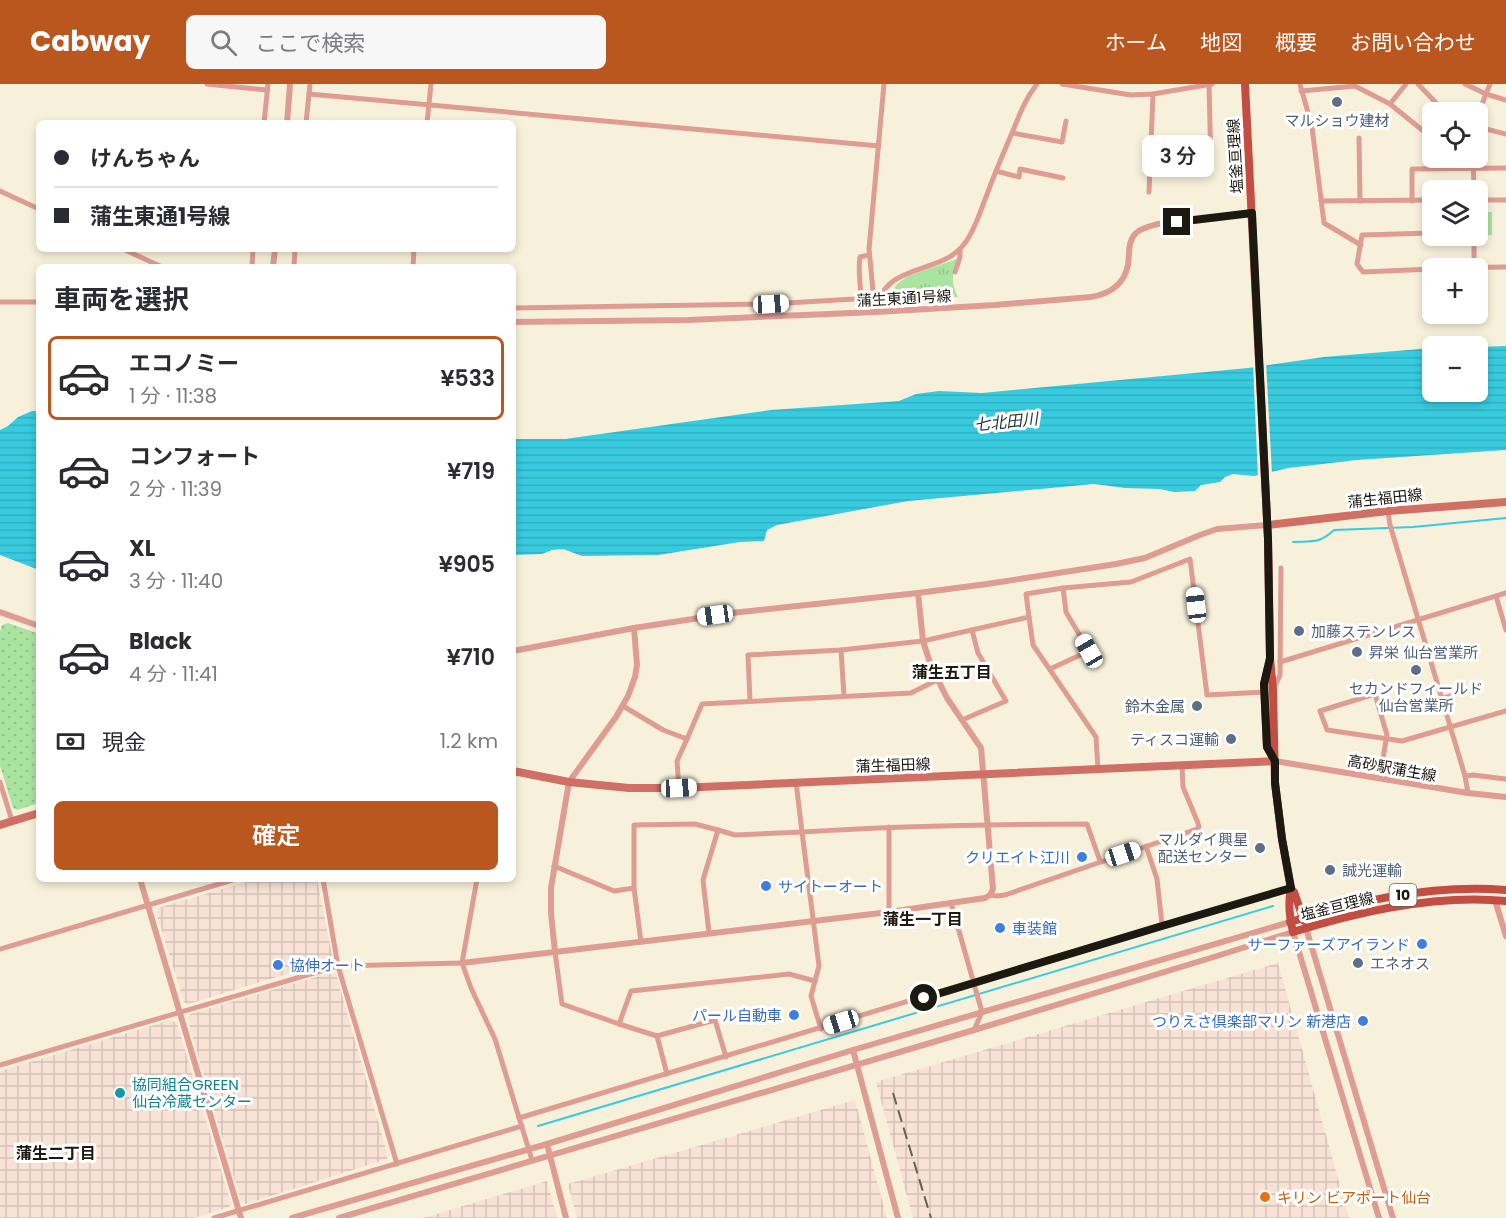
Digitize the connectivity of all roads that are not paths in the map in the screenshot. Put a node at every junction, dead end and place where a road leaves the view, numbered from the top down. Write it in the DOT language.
graph roads {
  1 [pos="207,84"];
  2 [pos="290,84"];
  3 [pos="310,84"];
  4 [pos="431,84"];
  5 [pos="884,84"];
  6 [pos="1037,84"];
  7 [pos="1062,84"];
  8 [pos="1211,84"];
  9 [pos="1245,84"];
  10 [pos="1300,84"];
  11 [pos="1406,84"];
  12 [pos="1418,84"];
  13 [pos="1465,84"];
  14 [pos="1490,84"];
  15 [pos="268,87"];
  16 [pos="1301,91"];
  17 [pos="309,94"];
  18 [pos="1153,94"];
  19 [pos="1486,94"];
  20 [pos="1506,100"];
  21 [pos="1435,102"];
  22 [pos="1483,102"];
  23 [pos="1390,104"];
  24 [pos="429,105"];
  25 [pos="264,120"];
  26 [pos="286,120"];
  27 [pos="306,120"];
  28 [pos="427,120"];
  29 [pos="1066,121"];
  30 [pos="1422,130"];
  31 [pos="1488,130"];
  32 [pos="1012,133"];
  33 [pos="1506,134"];
  34 [pos="1359,138"];
  35 [pos="879,147"];
  36 [pos="1211,166"];
  37 [pos="1506,168"];
  38 [pos="1473,169"];
  39 [pos="996,171"];
  40 [pos="1063,178"];
  41 [pos="1474,180"];
  42 [pos="0,191"];
  43 [pos="1149,192"];
  44 [pos="1422,200"];
  45 [pos="1488,200"];
  46 [pos="1506,200"];
  47 [pos="1321,201"];
  48 [pos="1360,201"];
  49 [pos="1412,201"];
  50 [pos="36,208"];
  51 [pos="1252,213"];
  52 [pos="1422,233"];
  53 [pos="1360,245"];
  54 [pos="960,249"];
  55 [pos="130,252"];
  56 [pos="869,255"];
  57 [pos="156,264"];
  58 [pos="1488,267"];
  59 [pos="1506,267"];
  60 [pos="1422,269"];
  61 [pos="956,272"];
  62 [pos="878,301"];
  63 [pos="0,302"];
  64 [pos="36,302"];
  65 [pos="516,308"];
  66 [pos="876,312"];
  67 [pos="516,322"];
  68 [pos="1506,502"];
  69 [pos="1388,511"];
  70 [pos="1267,520"];
  71 [pos="1281,568"];
  72 [pos="1063,588"];
  73 [pos="918,593"];
  74 [pos="1506,593"];
  75 [pos="1496,596"];
  76 [pos="0,614"];
  77 [pos="1029,617"];
  78 [pos="1418,620"];
  79 [pos="36,625"];
  80 [pos="634,628"];
  81 [pos="972,630"];
  82 [pos="1506,630"];
  83 [pos="923,641"];
  84 [pos="516,650"];
  85 [pos="841,650"];
  86 [pos="1280,662"];
  87 [pos="1050,669"];
  88 [pos="937,680"];
  89 [pos="1476,688"];
  90 [pos="1269,691"];
  91 [pos="844,696"];
  92 [pos="1442,699"];
  93 [pos="750,701"];
  94 [pos="623,706"];
  95 [pos="1506,711"];
  96 [pos="962,720"];
  97 [pos="1450,728"];
  98 [pos="687,739"];
  99 [pos="1386,740"];
  100 [pos="1275,761"];
  101 [pos="1182,766"];
  102 [pos="1098,769"];
  103 [pos="516,772"];
  104 [pos="984,775"];
  105 [pos="1466,776"];
  106 [pos="1380,778"];
  107 [pos="1506,779"];
  108 [pos="0,782"];
  109 [pos="568,782"];
  110 [pos="796,782"];
  111 [pos="679,788"];
  112 [pos="1468,793"];
  113 [pos="1506,797"];
  114 [pos="36,814"];
  115 [pos="12,821"];
  116 [pos="988,824"];
  117 [pos="0,825"];
  118 [pos="890,827"];
  119 [pos="718,831"];
  120 [pos="802,832"];
  121 [pos="1146,846"];
  122 [pos="1100,861"];
  123 [pos="554,866"];
  124 [pos="141,882"];
  125 [pos="226,882"];
  126 [pos="324,882"];
  127 [pos="476,882"];
  128 [pos="634,888"];
  129 [pos="1506,890"];
  130 [pos="1292,891"];
  131 [pos="990,895"];
  132 [pos="1495,900"];
  133 [pos="1506,901"];
  134 [pos="951,903"];
  135 [pos="148,905"];
  136 [pos="1295,906"];
  137 [pos="889,912"];
  138 [pos="1303,918"];
  139 [pos="813,921"];
  140 [pos="1290,922"];
  141 [pos="1162,926"];
  142 [pos="1306,928"];
  143 [pos="1293,932"];
  144 [pos="709,933"];
  145 [pos="1506,936"];
  146 [pos="641,942"];
  147 [pos="0,949"];
  148 [pos="555,952"];
  149 [pos="462,963"];
  150 [pos="338,966"];
  151 [pos="815,981"];
  152 [pos="975,985"];
  153 [pos="180,1012"];
  154 [pos="982,1012"];
  155 [pos="619,1024"];
  156 [pos="821,1029"];
  157 [pos="974,1030"];
  158 [pos="657,1036"];
  159 [pos="853,1050"];
  160 [pos="726,1056"];
  161 [pos="0,1065"];
  162 [pos="857,1065"];
  163 [pos="668,1074"];
  164 [pos="763,1077"];
  165 [pos="768,1092"];
  166 [pos="519,1118"];
  167 [pos="522,1126"];
  168 [pos="547,1143"];
  169 [pos="529,1148"];
  170 [pos="550,1155"];
  171 [pos="532,1160"];
  172 [pos="397,1164"];
  173 [pos="240,1214"];
  174 [pos="214,1218"];
  175 [pos="292,1218"];
  176 [pos="339,1218"];
  177 [pos="566,1218"];
  178 [pos="898,1218"];
  179 [pos="1379,1218"];
  180 [pos="1393,1218"];
  1 -- 15 [label="street"];
  2 -- 26 [label="street"];
  3 -- 17 [label="street"];
  4 -- 24 [label="street"];
  5 -- 35 [label="street"];
  6 -- 32 [label="street"];
  7 -- 18 [label="street"];
  8 -- 18 [label="street"];
  8 -- 36 [label="street"];
  9 -- 51 [label="main road, 塩釜亘理線"];
  10 -- 16 [label="street"];
  11 -- 23 [label="street"];
  12 -- 21 [label="street"];
  13 -- 19 [label="street"];
  14 -- 19 [label="street"];
  15 -- 25 [label="street"];
  16 -- 23 [label="street"];
  16 -- 47 [label="street"];
  17 -- 24 [label="street"];
  17 -- 27 [label="street"];
  18 -- 43 [label="street"];
  19 -- 20 [label="street"];
  19 -- 22 [label="street"];
  23 -- 30 [label="street"];
  24 -- 28 [label="street"];
  24 -- 35 [label="street"];
  29 -- 32 [label="street"];
  31 -- 33 [label="street"];
  32 -- 39 [label="street"];
  34 -- 48 [label="street"];
  35 -- 56 [label="street"];
  37 -- 38 [label="street"];
  38 -- 41 [label="street"];
  38 -- 49 [label="street"];
  39 -- 40 [label="street"];
  39 -- 54 [label="street"];
  42 -- 50 [label="street"];
  44 -- 49 [label="street"];
  45 -- 46 [label="street"];
  47 -- 48 [label="street"];
  47 -- 53 [label="street"];
  48 -- 49 [label="street"];
  51 -- 66 [label="street, 蒲生東通1号線"];
  51 -- 70 [label="main road, 塩釜亘理線"];
  52 -- 53 [label="street"];
  53 -- 60 [label="street"];
  54 -- 61 [label="street"];
  54 -- 62 [label="street"];
  55 -- 57 [label="street"];
  56 -- 62 [label="street"];
  56 -- 65 [label="street"];
  58 -- 59 [label="street"];
  62 -- 66 [label="street"];
  63 -- 64 [label="street"];
  66 -- 67 [label="street, 蒲生東通1号線"];
  68 -- 69 [label="main road, 蒲生福田線"];
  69 -- 70 [label="main road, 蒲生福田線"];
  69 -- 78 [label="street"];
  70 -- 73 [label="street"];
  70 -- 90 [label="main road, 塩釜亘理線"];
  71 -- 86 [label="street"];
  72 -- 77 [label="street"];
  72 -- 87 [label="street"];
  72 -- 90 [label="street"];
  73 -- 80 [label="street"];
  73 -- 83 [label="street"];
  74 -- 75 [label="street"];
  75 -- 78 [label="street"];
  75 -- 82 [label="street"];
  76 -- 79 [label="street"];
  77 -- 81 [label="street"];
  77 -- 87 [label="street"];
  78 -- 86 [label="street"];
  78 -- 92 [label="street"];
  80 -- 84 [label="street"];
  80 -- 94 [label="street"];
  81 -- 83 [label="street"];
  81 -- 96 [label="street"];
  83 -- 85 [label="street"];
  83 -- 88 [label="street"];
  85 -- 91 [label="street"];
  85 -- 93 [label="street"];
  86 -- 90 [label="street"];
  87 -- 102 [label="street"];
  88 -- 91 [label="street"];
  88 -- 96 [label="street"];
  89 -- 92 [label="street"];
  90 -- 100 [label="main road, 塩釜亘理線"];
  90 -- 100 [label="main road, 塩釜亘理線"];
  91 -- 93 [label="street"];
  92 -- 97 [label="street"];
  93 -- 98 [label="street"];
  94 -- 98 [label="street"];
  94 -- 109 [label="street"];
  95 -- 97 [label="street"];
  96 -- 104 [label="street"];
  97 -- 99 [label="street"];
  97 -- 105 [label="street"];
  98 -- 111 [label="street"];
  99 -- 99 [label="street"];
  99 -- 106 [label="street"];
  100 -- 101 [label="main road, 蒲生福田線"];
  100 -- 106 [label="street, 高砂駅蒲生線"];
  100 -- 130 [label="main road, 塩釜亘理線"];
  101 -- 102 [label="main road, 蒲生福田線"];
  101 -- 121 [label="street"];
  102 -- 104 [label="main road, 蒲生福田線"];
  103 -- 109 [label="main road, 蒲生福田線"];
  104 -- 110 [label="main road, 蒲生福田線"];
  104 -- 116 [label="street"];
  105 -- 107 [label="street"];
  105 -- 112 [label="street"];
  106 -- 112 [label="street, 高砂駅蒲生線"];
  108 -- 115 [label="street"];
  109 -- 111 [label="main road, 蒲生福田線"];
  109 -- 123 [label="street"];
  110 -- 111 [label="main road, 蒲生福田線"];
  110 -- 120 [label="street"];
  112 -- 113 [label="street, 高砂駅蒲生線"];
  114 -- 115 [label="main road"];
  115 -- 117 [label="main road"];
  116 -- 118 [label="street"];
  116 -- 122 [label="street"];
  116 -- 131 [label="street"];
  118 -- 120 [label="street"];
  118 -- 137 [label="street"];
  119 -- 120 [label="street"];
  119 -- 128 [label="street"];
  119 -- 144 [label="street"];
  120 -- 139 [label="street"];
  121 -- 122 [label="street"];
  121 -- 141 [label="street"];
  122 -- 131 [label="street"];
  123 -- 128 [label="street"];
  123 -- 148 [label="street"];
  124 -- 135 [label="street"];
  125 -- 135 [label="street"];
  126 -- 150 [label="street"];
  127 -- 149 [label="street"];
  128 -- 146 [label="street"];
  129 -- 138 [label="main road, 塩釜亘理線 / 10"];
  130 -- 136 [label="main road, 塩釜亘理線"];
  130 -- 141 [label="street"];
  131 -- 134 [label="street"];
  132 -- 133 [label="main road, 塩釜亘理線 / 10"];
  132 -- 142 [label="main road, 塩釜亘理線 / 10"];
  132 -- 145 [label="street"];
  134 -- 137 [label="street"];
  134 -- 152 [label="street"];
  135 -- 147 [label="street"];
  135 -- 153 [label="street"];
  136 -- 138 [label="main road"];
  136 -- 140 [label="main road, 塩釜亘理線"];
  137 -- 139 [label="street"];
  138 -- 140 [label="main road, 塩釜亘理線 / 10"];
  138 -- 142 [label="main road"];
  139 -- 144 [label="street"];
  139 -- 151 [label="street"];
  140 -- 143 [label="main road, 塩釜亘理線"];
  140 -- 154 [label="street"];
  141 -- 152 [label="street"];
  142 -- 143 [label="main road, 塩釜亘理線 / 10"];
  142 -- 180 [label="street"];
  143 -- 157 [label="street"];
  143 -- 179 [label="street"];
  144 -- 146 [label="street"];
  146 -- 148 [label="street"];
  148 -- 149 [label="street"];
  148 -- 155 [label="street"];
  149 -- 150 [label="street"];
  149 -- 166 [label="street"];
  150 -- 153 [label="street"];
  150 -- 172 [label="street"];
  151 -- 155 [label="street"];
  151 -- 156 [label="street"];
  152 -- 154 [label="street"];
  152 -- 156 [label="street"];
  153 -- 161 [label="street"];
  153 -- 173 [label="street"];
  154 -- 157 [label="street"];
  154 -- 159 [label="street"];
  155 -- 158 [label="street"];
  156 -- 160 [label="street"];
  157 -- 162 [label="street"];
  158 -- 160 [label="street"];
  158 -- 163 [label="street"];
  159 -- 162 [label="street"];
  159 -- 164 [label="street"];
  160 -- 163 [label="street"];
  162 -- 165 [label="street"];
  162 -- 178 [label="street"];
  163 -- 166 [label="street"];
  164 -- 165 [label="street"];
  164 -- 168 [label="street"];
  165 -- 170 [label="street"];
  166 -- 167 [label="street"];
  167 -- 169 [label="street"];
  167 -- 172 [label="street"];
  168 -- 169 [label="street"];
  168 -- 170 [label="street"];
  169 -- 171 [label="street"];
  169 -- 175 [label="street"];
  170 -- 171 [label="street"];
  170 -- 177 [label="street"];
  171 -- 176 [label="street"];
  172 -- 173 [label="street"];
  173 -- 174 [label="street"];
}
